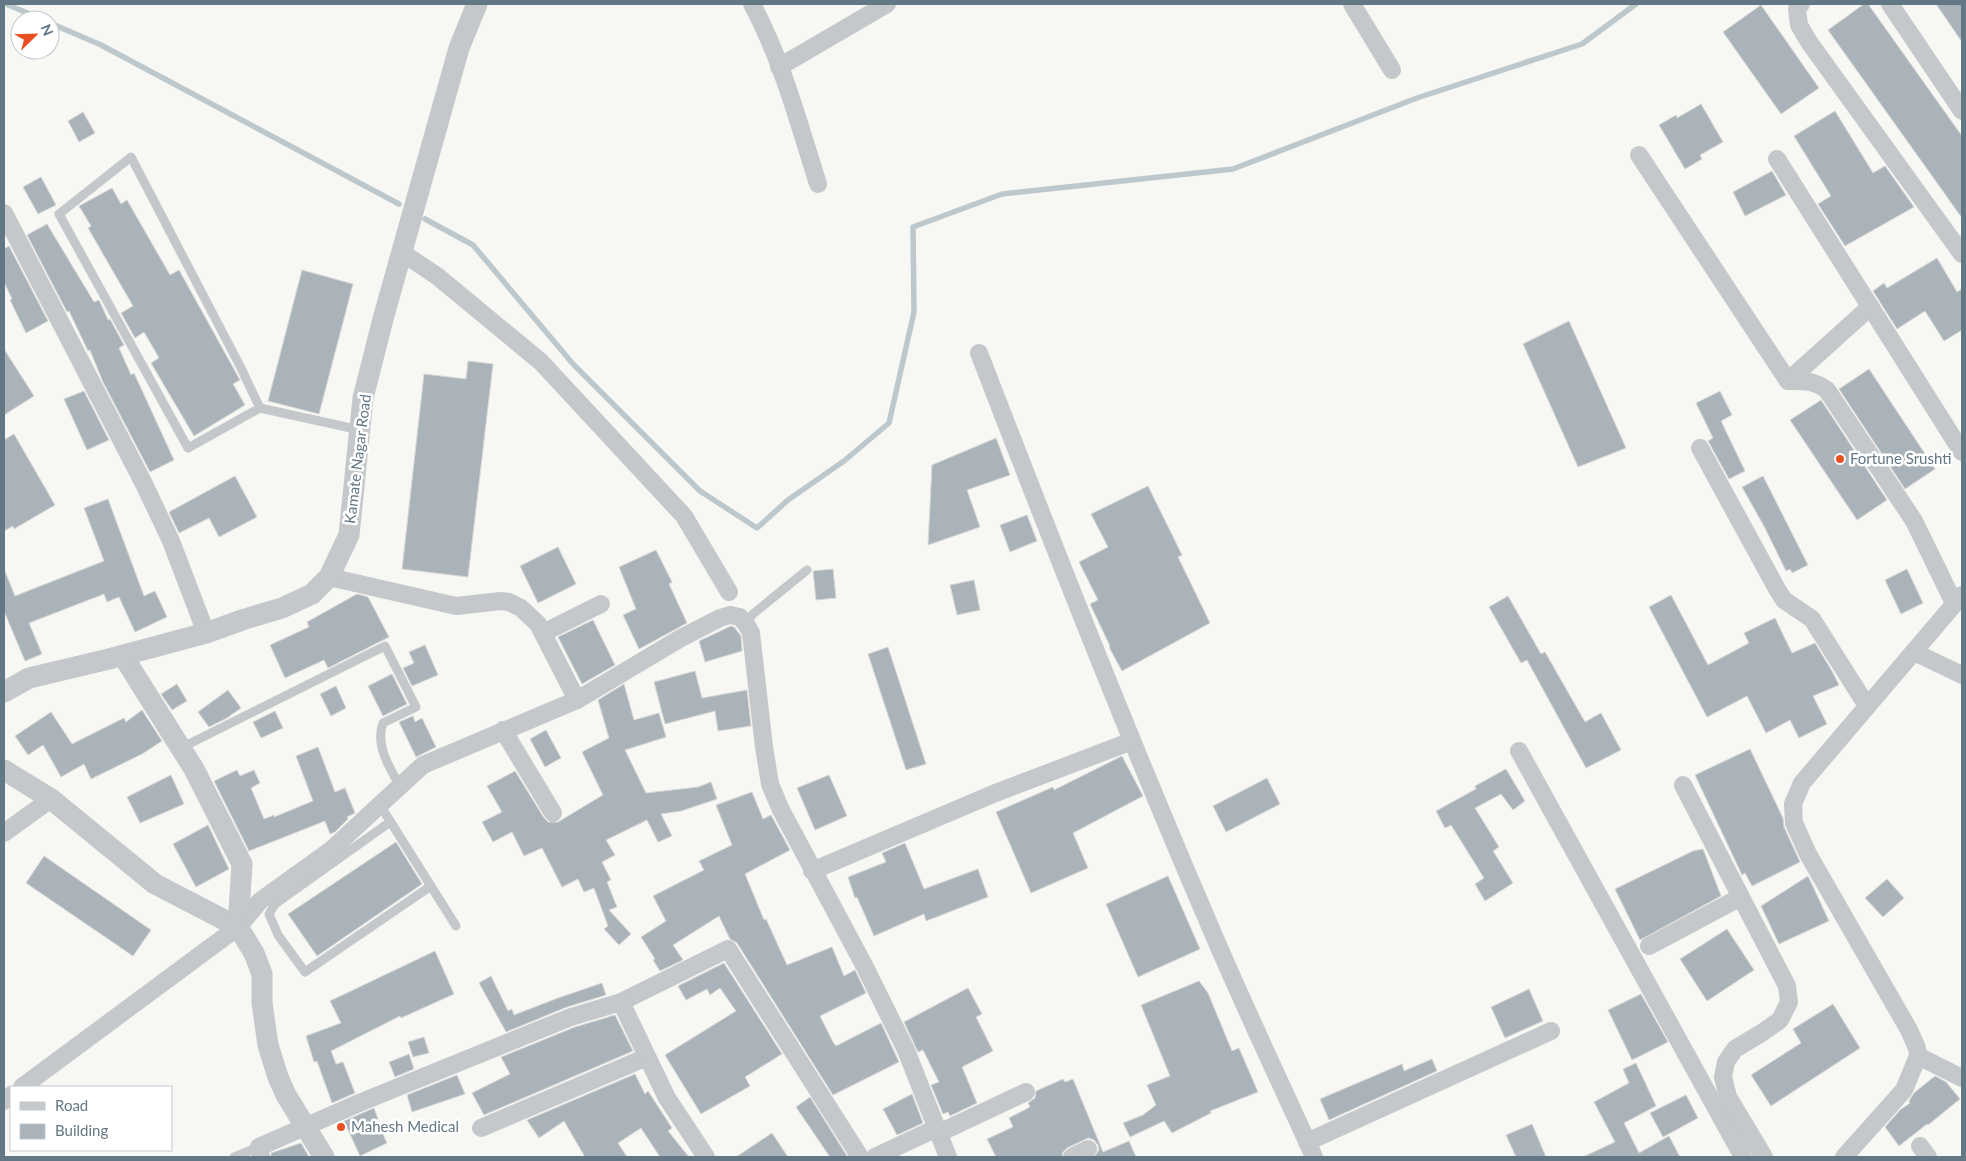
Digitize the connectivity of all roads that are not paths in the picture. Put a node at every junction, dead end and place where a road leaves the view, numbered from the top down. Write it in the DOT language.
graph roads {
  1 [pos="477,4"];
  2 [pos="752,4"];
  3 [pos="887,4"];
  4 [pos="1352,4"];
  5 [pos="1801,4"];
  6 [pos="1890,4"];
  7 [pos="779,67"];
  8 [pos="1392,70"];
  9 [pos="1962,111"];
  10 [pos="1639,155"];
  11 [pos="1777,159"];
  12 [pos="818,184"];
  13 [pos="4,213"];
  14 [pos="401,252"];
  15 [pos="1962,254"];
  16 [pos="1870,307"];
  17 [pos="979,353"];
  18 [pos="1788,381"];
  19 [pos="260,408"];
  20 [pos="360,430"];
  21 [pos="1700,448"];
  22 [pos="1962,452"];
  23 [pos="807,570"];
  24 [pos="329,578"];
  25 [pos="728,592"];
  26 [pos="1958,599"];
  27 [pos="601,604"];
  28 [pos="746,624"];
  29 [pos="206,633"];
  30 [pos="543,633"];
  31 [pos="1914,652"];
  32 [pos="122,656"];
  33 [pos="1962,675"];
  34 [pos="4,692"];
  35 [pos="577,700"];
  36 [pos="1867,706"];
  37 [pos="503,730"];
  38 [pos="1132,741"];
  39 [pos="181,748"];
  40 [pos="1519,751"];
  41 [pos="4,770"];
  42 [pos="1683,785"];
  43 [pos="400,786"];
  44 [pos="51,799"];
  45 [pos="380,805"];
  46 [pos="552,813"];
  47 [pos="390,822"];
  48 [pos="4,833"];
  49 [pos="812,871"];
  50 [pos="431,886"];
  51 [pos="1741,897"];
  52 [pos="456,926"];
  53 [pos="238,927"];
  54 [pos="1649,946"];
  55 [pos="621,1002"];
  56 [pos="1551,1031"];
  57 [pos="1918,1056"];
  58 [pos="647,1057"];
  59 [pos="1962,1078"];
  60 [pos="23,1086"];
  61 [pos="1026,1092"];
  62 [pos="306,1126"];
  63 [pos="481,1128"];
  64 [pos="938,1130"];
  65 [pos="1088,1149"];
  66 [pos="1310,1150"];
  67 [pos="260,1152"];
  68 [pos="234,1157"];
  69 [pos="324,1157"];
  70 [pos="706,1157"];
  71 [pos="860,1157"];
  72 [pos="875,1157"];
  73 [pos="948,1157"];
  74 [pos="1072,1157"];
  75 [pos="1743,1157"];
  76 [pos="1764,1157"];
  77 [pos="1844,1157"];
  1 -- 14 [label="street, Kamate Nagar Road"];
  2 -- 7 [label="street"];
  3 -- 7 [label="street"];
  4 -- 8 [label="street"];
  5 -- 15 [label="street"];
  6 -- 9 [label="street"];
  7 -- 12 [label="street"];
  10 -- 18 [label="street"];
  11 -- 16 [label="street"];
  13 -- 29 [label="street"];
  14 -- 20 [label="street, Kamate Nagar Road"];
  14 -- 25 [label="street"];
  16 -- 18 [label="street"];
  16 -- 22 [label="street"];
  17 -- 38 [label="street"];
  18 -- 26 [label="street"];
  19 -- 19 [label="lane"];
  19 -- 20 [label="lane"];
  20 -- 24 [label="street, Kamate Nagar Road"];
  21 -- 36 [label="street"];
  23 -- 28 [label="lane"];
  24 -- 29 [label="street, Kamate Nagar Road"];
  24 -- 30 [label="street"];
  26 -- 31 [label="street"];
  27 -- 30 [label="street"];
  28 -- 35 [label="street"];
  28 -- 49 [label="street"];
  29 -- 32 [label="street, Kamate Nagar Road"];
  30 -- 35 [label="street"];
  31 -- 33 [label="street"];
  31 -- 36 [label="street"];
  32 -- 34 [label="street, Kamate Nagar Road"];
  32 -- 39 [label="street"];
  35 -- 37 [label="street"];
  36 -- 57 [label="street"];
  37 -- 43 [label="street"];
  37 -- 46 [label="street"];
  38 -- 49 [label="street"];
  38 -- 66 [label="street"];
  39 -- 43 [label="lane"];
  39 -- 53 [label="street"];
  40 -- 75 [label="street"];
  41 -- 44 [label="street"];
  42 -- 51 [label="street"];
  43 -- 45 [label="street"];
  44 -- 48 [label="street"];
  44 -- 53 [label="street"];
  45 -- 47 [label="lane"];
  45 -- 53 [label="street"];
  47 -- 50 [label="lane"];
  47 -- 50 [label="lane"];
  49 -- 64 [label="street"];
  50 -- 52 [label="lane"];
  51 -- 54 [label="street"];
  51 -- 76 [label="street"];
  53 -- 60 [label="street"];
  53 -- 62 [label="street"];
  55 -- 58 [label="street"];
  55 -- 62 [label="street"];
  55 -- 71 [label="street"];
  56 -- 66 [label="street"];
  57 -- 59 [label="street"];
  57 -- 77 [label="street"];
  58 -- 63 [label="street"];
  58 -- 70 [label="street"];
  61 -- 64 [label="street"];
  62 -- 67 [label="street"];
  62 -- 69 [label="street"];
  64 -- 72 [label="street"];
  64 -- 73 [label="street"];
  65 -- 74 [label="street"];
  67 -- 68 [label="lane"];
}
